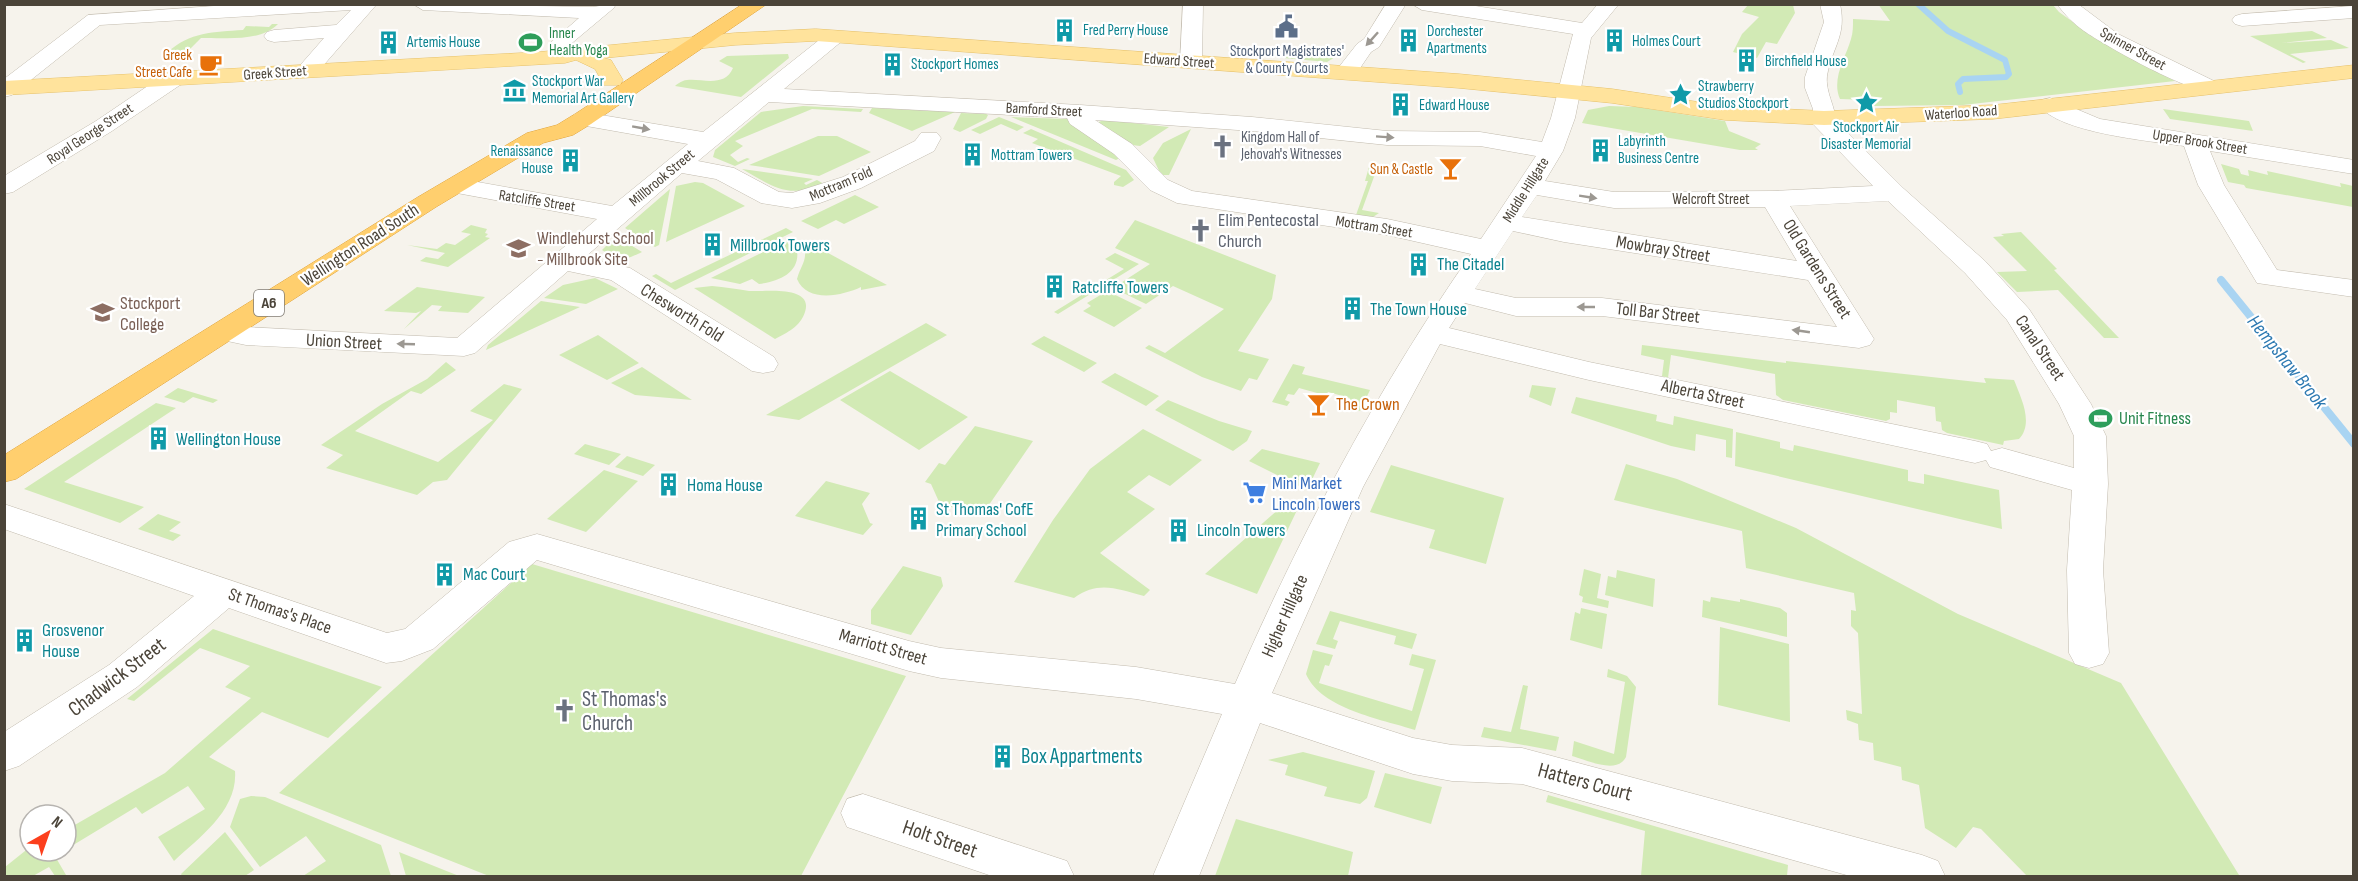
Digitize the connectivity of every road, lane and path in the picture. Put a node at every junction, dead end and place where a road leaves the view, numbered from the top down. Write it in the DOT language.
graph roads {
  1 [pos="353,4"];
  2 [pos="367,4"];
  3 [pos="423,4"];
  4 [pos="1192,4"];
  5 [pos="1396,4"];
  6 [pos="1422,4"];
  7 [pos="1609,4"];
  8 [pos="1830,4"];
  9 [pos="2067,4"];
  10 [pos="744,7"];
  11 [pos="603,9"];
  12 [pos="2354,12"];
  13 [pos="2303,16"];
  14 [pos="2242,20"];
  15 [pos="2333,29"];
  16 [pos="1585,30"];
  17 [pos="342,31"];
  18 [pos="274,36"];
  19 [pos="826,36"];
  20 [pos="697,46"];
  21 [pos="659,49"];
  22 [pos="552,51"];
  23 [pos="585,58"];
  24 [pos="1191,62"];
  25 [pos="307,70"];
  26 [pos="2354,70"];
  27 [pos="1346,72"];
  28 [pos="175,78"];
  29 [pos="612,80"];
  30 [pos="2206,86"];
  31 [pos="6,88"];
  32 [pos="1568,92"];
  33 [pos="761,95"];
  34 [pos="2050,105"];
  35 [pos="1080,112"];
  36 [pos="1824,117"];
  37 [pos="584,119"];
  38 [pos="1198,120"];
  39 [pos="535,138"];
  40 [pos="929,138"];
  41 [pos="708,140"];
  42 [pos="2194,141"];
  43 [pos="1149,146"];
  44 [pos="1551,151"];
  45 [pos="677,165"];
  46 [pos="2354,167"];
  47 [pos="455,186"];
  48 [pos="1530,186"];
  49 [pos="4,187"];
  50 [pos="1893,193"];
  51 [pos="1773,199"];
  52 [pos="619,215"];
  53 [pos="1506,222"];
  54 [pos="1487,249"];
  55 [pos="563,262"];
  56 [pos="1820,273"];
  57 [pos="2354,290"];
  58 [pos="1458,293"];
  59 [pos="224,332"];
  60 [pos="1432,333"];
  61 [pos="1859,339"];
  62 [pos="465,346"];
  63 [pos="763,364"];
  64 [pos="1412,364"];
  65 [pos="4,471"];
  66 [pos="2091,484"];
  67 [pos="4,516"];
  68 [pos="529,548"];
  69 [pos="224,592"];
  70 [pos="2088,653"];
  71 [pos="1247,702"];
  72 [pos="4,754"];
  73 [pos="863,813"];
  74 [pos="1051,876"];
  75 [pos="1176,876"];
  76 [pos="1922,876"];
  1 -- 31 [label="street"];
  2 -- 17 [label="street"];
  3 -- 11 [label="street"];
  4 -- 24 [label="street"];
  5 -- 27 [label="street, one-way"];
  6 -- 16 [label="street"];
  7 -- 16 [label="street, Middle Hillgate"];
  8 -- 36 [label="street"];
  9 -- 30 [label="street, Spinner Street"];
  10 -- 19 [label="main road"];
  10 -- 20 [label="highway, Wellington Road South / A6"];
  10 -- 21 [label="highway, Wellington Road South / A6"];
  11 -- 22 [label="street"];
  12 -- 13 [label="street"];
  13 -- 14 [label="street"];
  13 -- 15 [label="street"];
  16 -- 32 [label="street, Middle Hillgate"];
  17 -- 18 [label="street"];
  17 -- 25 [label="street"];
  19 -- 20 [label="main road, Edward Street"];
  19 -- 24 [label="main road, Edward Street"];
  19 -- 33 [label="street, Millbrook Street"];
  20 -- 21 [label="main road, Edward Street"];
  20 -- 37 [label="highway, Wellington Road South / A6"];
  21 -- 22 [label="main road, Greek Street"];
  21 -- 23 [label="main road, Greek Street"];
  21 -- 29 [label="highway, Wellington Road South / A6"];
  22 -- 23 [label="main road, Greek Street"];
  22 -- 25 [label="main road, Greek Street"];
  23 -- 29 [label="main road"];
  24 -- 27 [label="main road, Edward Street"];
  25 -- 28 [label="main road, Greek Street"];
  26 -- 30 [label="main road, Waterloo Road"];
  27 -- 32 [label="main road, Edward Street"];
  28 -- 31 [label="main road, Greek Street"];
  28 -- 49 [label="street, Royal George Street"];
  29 -- 39 [label="highway, Wellington Road South / A6"];
  30 -- 34 [label="main road, Waterloo Road"];
  32 -- 36 [label="main road, Waterloo Road"];
  32 -- 44 [label="street, Middle Hillgate"];
  33 -- 35 [label="street, Bamford Street"];
  33 -- 41 [label="street, Millbrook Street"];
  34 -- 36 [label="main road, Waterloo Road"];
  34 -- 42 [label="street, Upper Brook Street"];
  35 -- 38 [label="street, Bamford Street"];
  35 -- 43 [label="street, Mottram Street"];
  36 -- 50 [label="street, Canal Street"];
  37 -- 39 [label="highway, Wellington Road South / A6"];
  37 -- 41 [label="street, one-way"];
  38 -- 43 [label="street"];
  38 -- 44 [label="street, Bamford Street, one-way"];
  39 -- 47 [label="highway, Wellington Road South / A6"];
  40 -- 45 [label="street, Mottram Fold"];
  41 -- 45 [label="street, Millbrook Street"];
  42 -- 46 [label="street, Upper Brook Street"];
  42 -- 57 [label="street"];
  43 -- 54 [label="street, Mottram Street"];
  44 -- 48 [label="street, Middle Hillgate"];
  45 -- 52 [label="street, Millbrook Street"];
  47 -- 52 [label="street, Ratcliffe Street"];
  47 -- 59 [label="highway, Wellington Road South / A6"];
  48 -- 51 [label="street, Welcroft Street, one-way"];
  48 -- 53 [label="street, Middle Hillgate"];
  50 -- 51 [label="street, Welcroft Street"];
  50 -- 66 [label="street, Canal Street"];
  51 -- 56 [label="street, Old Gardens Street"];
  52 -- 55 [label="street, Millbrook Street"];
  53 -- 54 [label="street, Middle Hillgate"];
  53 -- 56 [label="street, Mowbray Street"];
  54 -- 58 [label="street, Middle Hillgate"];
  55 -- 62 [label="street, Millbrook Street"];
  55 -- 63 [label="street, Chesworth Fold"];
  56 -- 61 [label="street, Old Gardens Street"];
  58 -- 60 [label="street, Middle Hillgate"];
  61 -- 58 [label="street, Toll Bar Street, one-way"];
  62 -- 59 [label="street, Union Street, one-way"];
  59 -- 65 [label="highway, Wellington Road South / A6"];
  60 -- 64 [label="street, Middle Hillgate"];
  60 -- 66 [label="street, Alberta Street"];
  64 -- 71 [label="street, Higher Hillgate"];
  66 -- 70 [label="street, Canal Street"];
  67 -- 69 [label="street, St Thomas's Place"];
  68 -- 69 [label="street, St Thomas's Place"];
  68 -- 71 [label="street, Marriott Street"];
  69 -- 72 [label="street, Chadwick Street"];
  71 -- 75 [label="street, Higher Hillgate"];
  71 -- 76 [label="street, Hatters Court"];
  73 -- 74 [label="street, Holt Street"];
}
